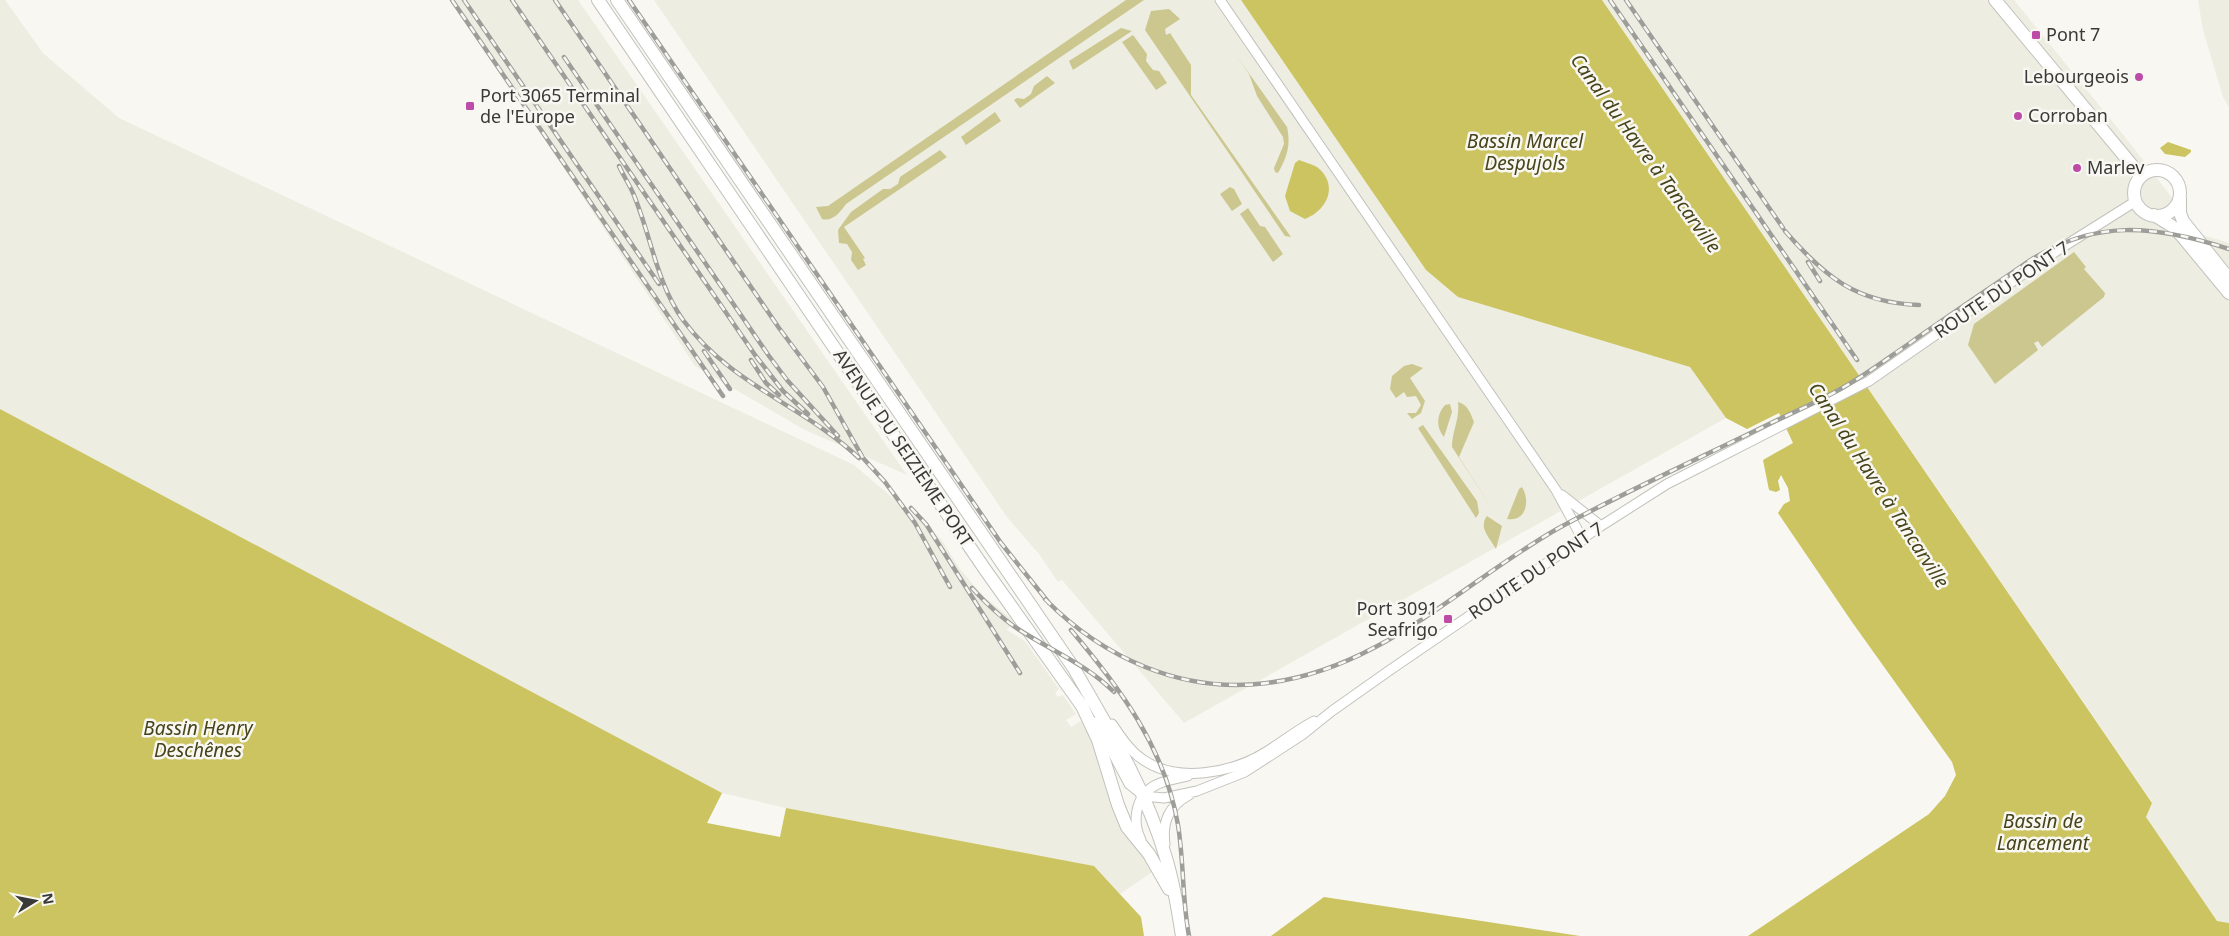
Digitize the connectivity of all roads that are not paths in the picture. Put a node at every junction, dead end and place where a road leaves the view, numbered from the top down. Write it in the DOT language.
graph roads {
  1 [pos="598,0"];
  2 [pos="617,0"];
  3 [pos="1220,0"];
  4 [pos="1996,0"];
  5 [pos="2141,176"];
  6 [pos="2180,193"];
  7 [pos="2136,201"];
  8 [pos="2154,215"];
  9 [pos="2229,279"];
  10 [pos="2229,293"];
  11 [pos="1556,490"];
  12 [pos="1601,526"];
  13 [pos="1583,540"];
  14 [pos="1073,667"];
  15 [pos="1082,706"];
  16 [pos="1332,711"];
  17 [pos="1206,772"];
  18 [pos="1197,791"];
  19 [pos="1144,796"];
  20 [pos="1149,854"];
  21 [pos="1174,886"];
  22 [pos="1178,910"];
  23 [pos="1182,932"];
  1 -- 15 [label="main road, AVENUE DU SEIZIÈME PORT"];
  2 -- 14 [label="main road, AVENUE DU SEIZIÈME PORT"];
  3 -- 11 [label="street"];
  4 -- 5 [label="main road"];
  5 -- 6 [label="main road"];
  5 -- 7 [label="main road"];
  6 -- 8 [label="main road"];
  6 -- 9 [label="main road"];
  7 -- 8 [label="main road"];
  7 -- 12 [label="street, ROUTE DU PONT 7"];
  8 -- 10 [label="main road"];
  11 -- 12 [label="street"];
  11 -- 13 [label="street"];
  12 -- 13 [label="street, ROUTE DU PONT 7"];
  13 -- 16 [label="street, ROUTE DU PONT 7"];
  14 -- 17 [label="street"];
  14 -- 19 [label="main road, AVENUE DU SEIZIÈME PORT"];
  15 -- 19 [label="street"];
  15 -- 20 [label="main road, AVENUE DU SEIZIÈME PORT"];
  16 -- 17 [label="street"];
  16 -- 18 [label="street"];
  17 -- 19 [label="street"];
  18 -- 19 [label="street"];
  18 -- 21 [label="street"];
  19 -- 20 [label="street"];
  19 -- 21 [label="main road, AVENUE DU SEIZIÈME PORT"];
  20 -- 22 [label="main road, AVENUE DU SEIZIÈME PORT"];
  21 -- 22 [label="main road, AVENUE DU SEIZIÈME PORT"];
  22 -- 23 [label="main road, AVENUE DU SEIZIÈME PORT"];
}
